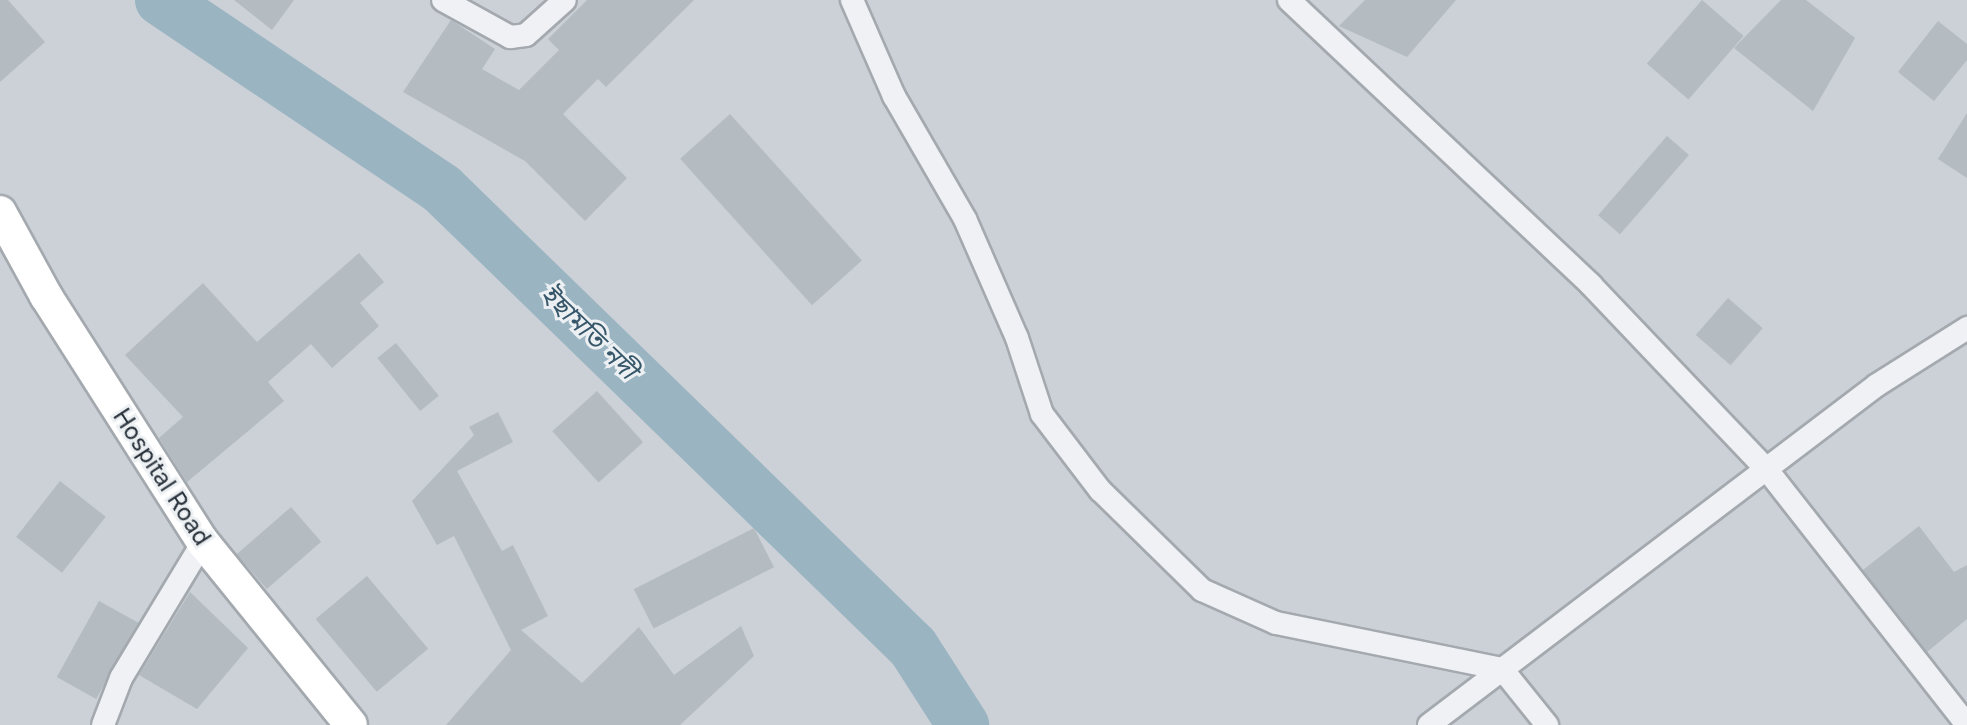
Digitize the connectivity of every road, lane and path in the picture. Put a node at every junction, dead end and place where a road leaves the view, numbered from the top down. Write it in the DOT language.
graph roads {
  1 [pos="443,0"];
  2 [pos="565,0"];
  3 [pos="852,0"];
  4 [pos="1289,0"];
  5 [pos="0,212"];
  6 [pos="1967,328"];
  7 [pos="1768,471"];
  8 [pos="203,542"];
  9 [pos="1502,669"];
  10 [pos="103,725"];
  11 [pos="351,725"];
  12 [pos="1429,725"];
  13 [pos="1547,725"];
  14 [pos="1967,725"];
  1 -- 2 [label="street"];
  3 -- 9 [label="street"];
  4 -- 7 [label="street"];
  5 -- 8 [label="main road, Hospital Road"];
  6 -- 7 [label="street"];
  7 -- 9 [label="street"];
  7 -- 14 [label="street"];
  8 -- 10 [label="street"];
  8 -- 11 [label="main road, Hospital Road"];
  9 -- 12 [label="street"];
  9 -- 13 [label="street"];
}
